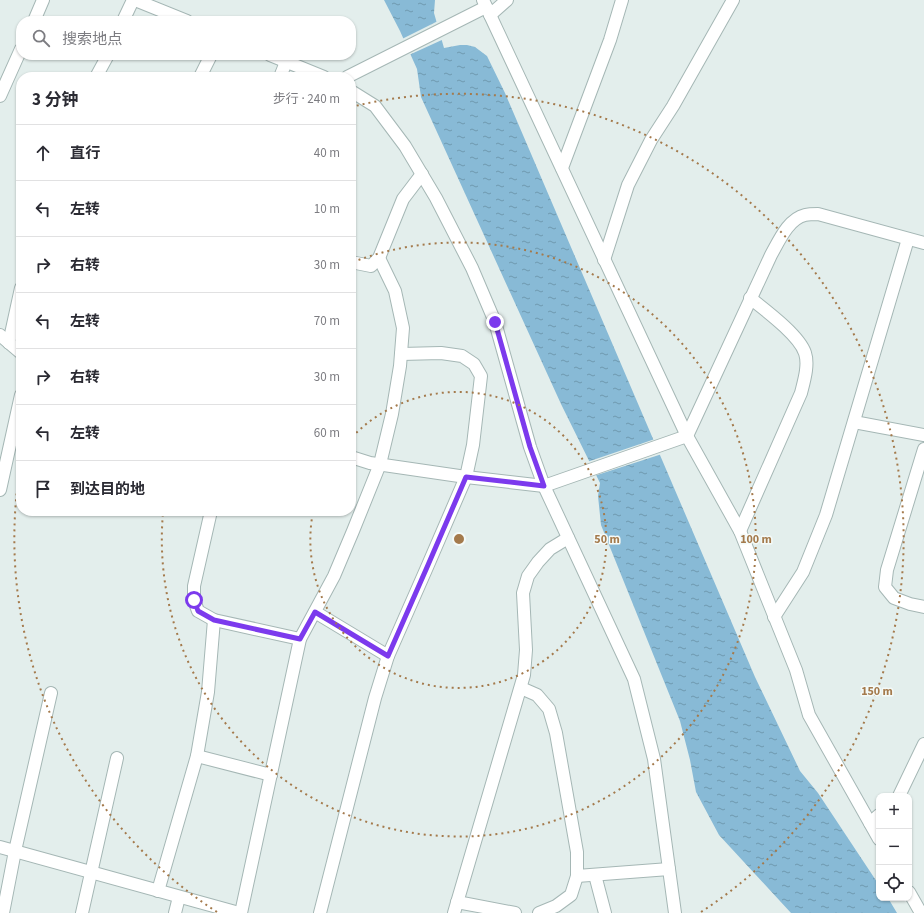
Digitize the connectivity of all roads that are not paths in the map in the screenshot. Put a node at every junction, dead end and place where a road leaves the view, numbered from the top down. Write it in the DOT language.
graph roads {
  1 [pos="43,0"];
  2 [pos="134,0"];
  3 [pos="507,0"];
  4 [pos="622,0"];
  5 [pos="733,0"];
  6 [pos="487,7"];
  7 [pos="36,16"];
  8 [pos="126,16"];
  9 [pos="174,16"];
  10 [pos="16,60"];
  11 [pos="105,60"];
  12 [pos="208,60"];
  13 [pos="281,60"];
  14 [pos="286,62"];
  15 [pos="99,72"];
  16 [pos="202,72"];
  17 [pos="282,72"];
  18 [pos="311,72"];
  19 [pos="356,72"];
  20 [pos="0,96"];
  21 [pos="356,96"];
  22 [pos="562,168"];
  23 [pos="422,174"];
  24 [pos="908,238"];
  25 [pos="924,243"];
  26 [pos="379,258"];
  27 [pos="604,260"];
  28 [pos="356,263"];
  29 [pos="750,298"];
  30 [pos="16,304"];
  31 [pos="5,339"];
  32 [pos="16,349"];
  33 [pos="401,354"];
  34 [pos="16,418"];
  35 [pos="854,422"];
  36 [pos="924,435"];
  37 [pos="687,436"];
  38 [pos="924,449"];
  39 [pos="356,458"];
  40 [pos="380,464"];
  41 [pos="466,477"];
  42 [pos="544,486"];
  43 [pos="0,490"];
  44 [pos="210,516"];
  45 [pos="740,531"];
  46 [pos="568,538"];
  47 [pos="924,607"];
  48 [pos="315,612"];
  49 [pos="774,617"];
  50 [pos="214,620"];
  51 [pos="300,639"];
  52 [pos="388,656"];
  53 [pos="521,688"];
  54 [pos="51,693"];
  55 [pos="924,744"];
  56 [pos="197,756"];
  57 [pos="117,758"];
  58 [pos="271,774"];
  59 [pos="900,793"];
  60 [pos="875,819"];
  61 [pos="877,829"];
  62 [pos="0,847"];
  63 [pos="15,851"];
  64 [pos="669,869"];
  65 [pos="90,872"];
  66 [pos="595,875"];
  67 [pos="577,876"];
  68 [pos="158,891"];
  69 [pos="179,896"];
  70 [pos="912,897"];
  71 [pos="456,908"];
  72 [pos="3,913"];
  73 [pos="82,913"];
  74 [pos="175,913"];
  75 [pos="240,913"];
  76 [pos="320,913"];
  77 [pos="515,913"];
  78 [pos="539,913"];
  79 [pos="605,913"];
  80 [pos="675,913"];
  81 [pos="921,913"];
  1 -- 7 [label="street"];
  2 -- 8 [label="street"];
  2 -- 9 [label="street"];
  3 -- 6 [label="street"];
  4 -- 22 [label="street"];
  5 -- 27 [label="street"];
  6 -- 19 [label="street"];
  6 -- 22 [label="street"];
  10 -- 20 [label="street"];
  11 -- 15 [label="street"];
  12 -- 16 [label="street"];
  13 -- 14 [label="street"];
  14 -- 17 [label="street"];
  14 -- 18 [label="street"];
  21 -- 23 [label="street"];
  22 -- 27 [label="street"];
  23 -- 26 [label="street"];
  23 -- 42 [label="street"];
  24 -- 25 [label="street"];
  24 -- 29 [label="street"];
  24 -- 35 [label="street"];
  26 -- 28 [label="street"];
  26 -- 33 [label="street"];
  27 -- 37 [label="street"];
  29 -- 37 [label="street"];
  29 -- 45 [label="street"];
  30 -- 31 [label="street"];
  31 -- 32 [label="street"];
  33 -- 40 [label="street"];
  33 -- 41 [label="street"];
  34 -- 43 [label="street"];
  35 -- 36 [label="street"];
  35 -- 49 [label="street"];
  37 -- 42 [label="street"];
  37 -- 45 [label="street"];
  38 -- 47 [label="street"];
  39 -- 40 [label="street"];
  40 -- 41 [label="street"];
  40 -- 48 [label="street"];
  41 -- 42 [label="street"];
  41 -- 52 [label="street"];
  42 -- 46 [label="street"];
  44 -- 50 [label="street"];
  45 -- 49 [label="street"];
  46 -- 53 [label="street"];
  46 -- 64 [label="street"];
  48 -- 51 [label="street"];
  48 -- 52 [label="street"];
  49 -- 60 [label="street"];
  50 -- 51 [label="street"];
  50 -- 56 [label="street"];
  51 -- 58 [label="street"];
  52 -- 76 [label="street"];
  53 -- 67 [label="street"];
  53 -- 71 [label="street"];
  54 -- 63 [label="street"];
  55 -- 59 [label="street"];
  56 -- 58 [label="street"];
  56 -- 68 [label="street"];
  57 -- 65 [label="street"];
  58 -- 75 [label="street"];
  60 -- 61 [label="street"];
  62 -- 63 [label="street"];
  63 -- 65 [label="street"];
  63 -- 72 [label="street"];
  64 -- 66 [label="street"];
  64 -- 80 [label="street"];
  65 -- 68 [label="street"];
  65 -- 73 [label="street"];
  66 -- 67 [label="street"];
  66 -- 79 [label="street"];
  67 -- 78 [label="street"];
  68 -- 69 [label="street"];
  69 -- 74 [label="street"];
  69 -- 75 [label="street"];
  70 -- 81 [label="street"];
  71 -- 77 [label="street"];
}
